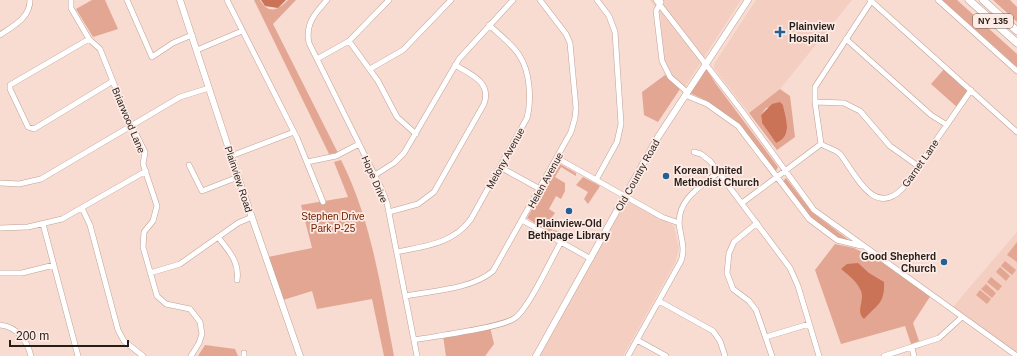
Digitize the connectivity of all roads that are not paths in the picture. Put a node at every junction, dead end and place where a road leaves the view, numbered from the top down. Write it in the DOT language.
graph roads {
  1 [pos="30,0"];
  2 [pos="70,0"];
  3 [pos="127,0"];
  4 [pos="180,0"];
  5 [pos="227,0"];
  6 [pos="327,0"];
  7 [pos="389,0"];
  8 [pos="451,0"];
  9 [pos="513,0"];
  10 [pos="540,0"];
  11 [pos="597,0"];
  12 [pos="748,0"];
  13 [pos="871,0"];
  14 [pos="938,0"];
  15 [pos="969,0"];
  16 [pos="984,0"];
  17 [pos="659,1"];
  18 [pos="490,25"];
  19 [pos="242,31"];
  20 [pos="1017,31"];
  21 [pos="0,35"];
  22 [pos="192,35"];
  23 [pos="90,39"];
  24 [pos="846,39"];
  25 [pos="349,41"];
  26 [pos="1017,44"];
  27 [pos="197,50"];
  28 [pos="317,59"];
  29 [pos="455,65"];
  30 [pos="705,65"];
  31 [pos="370,69"];
  32 [pos="1017,71"];
  33 [pos="113,81"];
  34 [pos="209,88"];
  35 [pos="971,90"];
  36 [pos="686,93"];
  37 [pos="815,102"];
  38 [pos="947,125"];
  39 [pos="132,126"];
  40 [pos="294,132"];
  41 [pos="1017,132"];
  42 [pos="416,134"];
  43 [pos="359,144"];
  44 [pos="821,144"];
  45 [pos="694,152"];
  46 [pos="231,156"];
  47 [pos="557,158"];
  48 [pos="307,162"];
  49 [pos="189,165"];
  50 [pos="918,166"];
  51 [pos="500,167"];
  52 [pos="146,171"];
  53 [pos="785,171"];
  54 [pos="719,172"];
  55 [pos="374,175"];
  56 [pos="777,176"];
  57 [pos="238,177"];
  58 [pos="596,180"];
  59 [pos="0,183"];
  60 [pos="540,189"];
  61 [pos="625,196"];
  62 [pos="323,202"];
  63 [pos="742,203"];
  64 [pos="82,208"];
  65 [pos="389,212"];
  66 [pos="252,218"];
  67 [pos="522,220"];
  68 [pos="679,223"];
  69 [pos="757,223"];
  70 [pos="43,224"];
  71 [pos="0,228"];
  72 [pos="218,237"];
  73 [pos="561,242"];
  74 [pos="397,252"];
  75 [pos="871,252"];
  76 [pos="591,259"];
  77 [pos="54,265"];
  78 [pos="0,273"];
  79 [pos="150,273"];
  80 [pos="237,280"];
  81 [pos="405,296"];
  82 [pos="660,301"];
  83 [pos="166,304"];
  84 [pos="163,310"];
  85 [pos="962,317"];
  86 [pos="810,324"];
  87 [pos="0,325"];
  88 [pos="766,337"];
  89 [pos="414,340"];
  90 [pos="638,340"];
  91 [pos="912,348"];
  92 [pos="32,356"];
  93 [pos="78,356"];
  94 [pos="143,356"];
  95 [pos="191,356"];
  96 [pos="300,356"];
  97 [pos="417,356"];
  98 [pos="536,356"];
  99 [pos="628,356"];
  100 [pos="666,356"];
  101 [pos="725,356"];
  102 [pos="772,356"];
  103 [pos="819,356"];
  104 [pos="884,356"];
  105 [pos="914,356"];
  106 [pos="1017,356"];
  1 -- 21 [label="street"];
  2 -- 23 [label="street, Briarwood Lane"];
  3 -- 22 [label="street"];
  4 -- 22 [label="main road, Plainview Road"];
  5 -- 19 [label="street"];
  6 -- 28 [label="street, Hope Drive"];
  7 -- 25 [label="street"];
  8 -- 31 [label="street"];
  9 -- 18 [label="street"];
  10 -- 47 [label="street, Helen Avenue"];
  11 -- 58 [label="street"];
  12 -- 30 [label="main road, Old Country Road"];
  13 -- 24 [label="street"];
  13 -- 35 [label="street"];
  14 -- 32 [label="street"];
  15 -- 26 [label="highway, NY 135"];
  16 -- 20 [label="highway, NY 135"];
  17 -- 30 [label="street"];
  17 -- 36 [label="street"];
  18 -- 29 [label="street"];
  18 -- 51 [label="street, Melony Avenue"];
  19 -- 27 [label="street"];
  19 -- 40 [label="street"];
  22 -- 27 [label="main road, Plainview Road"];
  23 -- 33 [label="street, Briarwood Lane"];
  23 -- 33 [label="street"];
  24 -- 37 [label="street"];
  24 -- 38 [label="street"];
  25 -- 28 [label="street"];
  25 -- 31 [label="street"];
  27 -- 34 [label="main road, Plainview Road"];
  28 -- 43 [label="street, Hope Drive"];
  29 -- 42 [label="street"];
  29 -- 65 [label="street"];
  30 -- 36 [label="main road, Old Country Road"];
  30 -- 53 [label="street"];
  31 -- 42 [label="street"];
  33 -- 39 [label="street, Briarwood Lane"];
  34 -- 39 [label="street"];
  34 -- 46 [label="main road, Plainview Road"];
  35 -- 38 [label="street, Garnet Lane"];
  35 -- 41 [label="street"];
  36 -- 56 [label="street"];
  36 -- 61 [label="main road, Old Country Road"];
  37 -- 44 [label="street"];
  37 -- 50 [label="street"];
  38 -- 50 [label="street, Garnet Lane"];
  39 -- 52 [label="street, Briarwood Lane"];
  39 -- 59 [label="street"];
  40 -- 46 [label="street"];
  40 -- 48 [label="street"];
  42 -- 55 [label="street"];
  43 -- 48 [label="street"];
  43 -- 55 [label="street, Hope Drive"];
  44 -- 50 [label="street, Garnet Lane"];
  44 -- 53 [label="street"];
  45 -- 54 [label="street"];
  46 -- 57 [label="main road, Plainview Road"];
  47 -- 58 [label="street"];
  47 -- 60 [label="street, Helen Avenue"];
  48 -- 62 [label="street"];
  49 -- 57 [label="street"];
  51 -- 60 [label="street"];
  51 -- 74 [label="street, Melony Avenue"];
  52 -- 64 [label="street"];
  52 -- 79 [label="street, Briarwood Lane"];
  53 -- 56 [label="street"];
  53 -- 75 [label="street"];
  54 -- 63 [label="street"];
  54 -- 68 [label="street"];
  55 -- 65 [label="street, Hope Drive"];
  56 -- 63 [label="street"];
  56 -- 75 [label="street"];
  57 -- 66 [label="main road, Plainview Road"];
  58 -- 61 [label="street"];
  60 -- 67 [label="street, Helen Avenue"];
  61 -- 68 [label="street"];
  61 -- 76 [label="main road, Old Country Road"];
  63 -- 69 [label="street"];
  64 -- 70 [label="street"];
  64 -- 94 [label="street"];
  65 -- 74 [label="street, Hope Drive"];
  66 -- 72 [label="street"];
  66 -- 96 [label="main road, Plainview Road"];
  67 -- 73 [label="street"];
  67 -- 81 [label="street, Helen Avenue"];
  68 -- 82 [label="street"];
  69 -- 86 [label="street"];
  69 -- 88 [label="street"];
  70 -- 71 [label="street"];
  70 -- 77 [label="street"];
  72 -- 79 [label="street"];
  72 -- 80 [label="street"];
  73 -- 76 [label="street"];
  73 -- 89 [label="street"];
  74 -- 81 [label="street, Hope Drive"];
  75 -- 85 [label="street"];
  76 -- 98 [label="main road, Old Country Road"];
  77 -- 78 [label="street"];
  77 -- 93 [label="street"];
  79 -- 83 [label="street, Briarwood Lane"];
  81 -- 89 [label="street, Hope Drive"];
  82 -- 90 [label="street"];
  82 -- 101 [label="street"];
  83 -- 84 [label="street"];
  83 -- 95 [label="street"];
  85 -- 91 [label="street"];
  85 -- 106 [label="street"];
  86 -- 88 [label="street"];
  86 -- 103 [label="street"];
  87 -- 92 [label="street"];
  88 -- 102 [label="street"];
  89 -- 97 [label="street, Hope Drive"];
  90 -- 99 [label="street"];
  90 -- 100 [label="street"];
  91 -- 104 [label="street"];
  91 -- 105 [label="street"];
}
